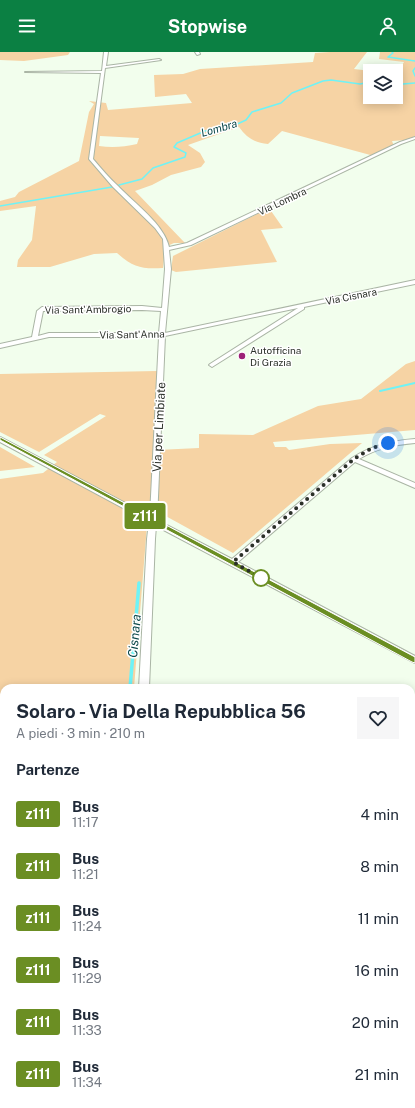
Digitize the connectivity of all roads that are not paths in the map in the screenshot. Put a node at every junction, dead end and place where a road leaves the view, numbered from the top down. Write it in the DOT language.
graph roads {
  1 [pos="106,52"];
  2 [pos="159,60"];
  3 [pos="104,70"];
  4 [pos="27,72"];
  5 [pos="415,138"];
  6 [pos="167,249"];
  7 [pos="415,282"];
  8 [pos="307,305"];
  9 [pos="286,309"];
  10 [pos="164,310"];
  11 [pos="162,335"];
  12 [pos="35,338"];
  13 [pos="0,346"];
  14 [pos="212,365"];
  15 [pos="0,439"];
  16 [pos="415,441"];
  17 [pos="354,459"];
  18 [pos="415,486"];
  19 [pos="154,520"];
  20 [pos="233,562"];
  21 [pos="415,660"];
  22 [pos="144,684"];
  1 -- 3 [label="street"];
  2 -- 3 [label="street"];
  3 -- 4 [label="street"];
  3 -- 6 [label="street, Via per Limbiate"];
  5 -- 6 [label="street, Via Lombra"];
  6 -- 10 [label="street, Via per Limbiate"];
  7 -- 8 [label="street, Via Cisnara"];
  8 -- 9 [label="street, Via Cisnara"];
  8 -- 14 [label="street"];
  9 -- 11 [label="street, Via Sant'Anna"];
  10 -- 11 [label="street, Via per Limbiate"];
  10 -- 12 [label="street, Via Sant'Ambrogio"];
  11 -- 12 [label="street, Via Sant'Anna"];
  11 -- 19 [label="street, Via per Limbiate"];
  12 -- 13 [label="street, Via Sant'Anna"];
  15 -- 19 [label="street"];
  16 -- 17 [label="street"];
  17 -- 18 [label="street"];
  17 -- 20 [label="street"];
  19 -- 20 [label="street"];
  19 -- 22 [label="street, Via per Limbiate"];
  20 -- 21 [label="street"];
}
